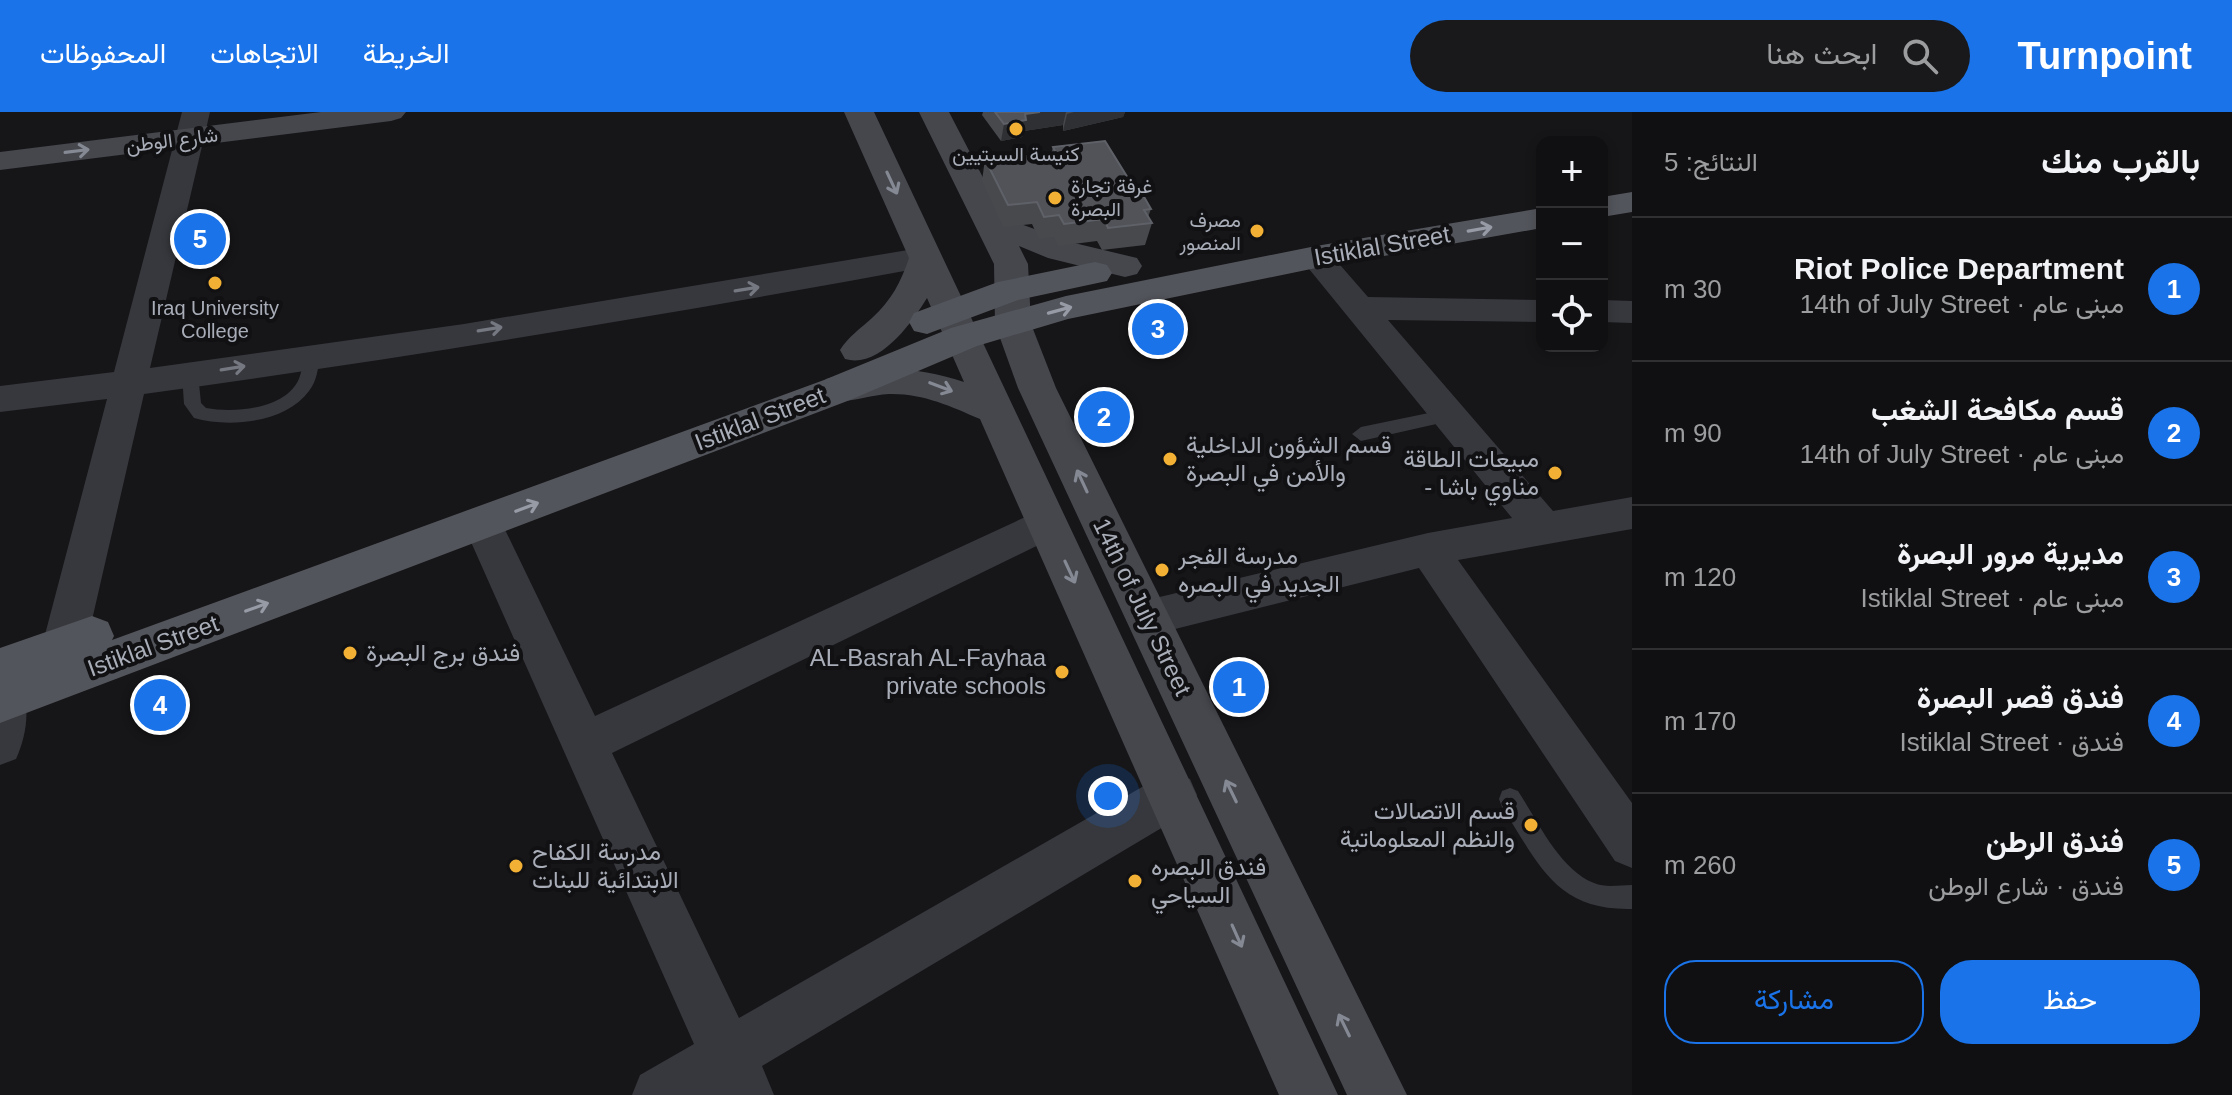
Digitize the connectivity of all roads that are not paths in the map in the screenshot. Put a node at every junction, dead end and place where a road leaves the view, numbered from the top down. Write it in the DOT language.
graph roads {
  1 [pos="391,112"];
  2 [pos="859,112"];
  3 [pos="934,112"];
  4 [pos="192,125"];
  5 [pos="0,161"];
  6 [pos="1632,178"];
  7 [pos="1608,182"];
  8 [pos="1536,193"];
  9 [pos="1632,202"];
  10 [pos="1608,206"];
  11 [pos="1536,219"];
  12 [pos="993,225"];
  13 [pos="926,257"];
  14 [pos="1316,257"];
  15 [pos="1125,266"];
  16 [pos="1012,307"];
  17 [pos="1358,308"];
  18 [pos="1536,311"];
  19 [pos="1608,311"];
  20 [pos="1632,312"];
  21 [pos="958,325"];
  22 [pos="858,350"];
  23 [pos="312,356"];
  24 [pos="190,374"];
  25 [pos="128,384"];
  26 [pos="837,390"];
  27 [pos="0,399"];
  28 [pos="995,410"];
  29 [pos="1448,415"];
  30 [pos="1361,434"];
  31 [pos="1632,513"];
  32 [pos="1047,523"];
  33 [pos="483,524"];
  34 [pos="1543,527"];
  35 [pos="1428,549"];
  36 [pos="1147,618"];
  37 [pos="64,646"];
  38 [pos="2,690"];
  39 [pos="0,744"];
  40 [pos="584,744"];
  41 [pos="1173,795"];
  42 [pos="1510,799"];
  43 [pos="1632,844"];
  44 [pos="1632,897"];
  45 [pos="737,1075"];
  46 [pos="660,1095"];
  47 [pos="1309,1095"];
  48 [pos="1378,1095"];
  1 -- 4 [label="main road, شارع الوطن"];
  2 -- 13 [label="main road, 14th of July Street, one-way"];
  3 -- 12 [label="main road, 14th of July Street"];
  5 -- 4 [label="main road, شارع الوطن, one-way"];
  4 -- 25 [label="street"];
  6 -- 7 [label="main road"];
  8 -- 15 [label="main road, Istiklal Street"];
  9 -- 10 [label="main road"];
  14 -- 11 [label="main road, Istiklal Street, one-way"];
  12 -- 15 [label="main road"];
  12 -- 16 [label="main road, 14th of July Street"];
  13 -- 21 [label="main road, 14th of July Street"];
  13 -- 22 [label="main road"];
  23 -- 13 [label="street, one-way"];
  16 -- 14 [label="main road, Istiklal Street, one-way"];
  14 -- 17 [label="street"];
  15 -- 16 [label="main road, Istiklal Street"];
  16 -- 21 [label="main road, Istiklal Street"];
  36 -- 16 [label="main road, 14th of July Street, one-way"];
  17 -- 18 [label="street"];
  17 -- 29 [label="street"];
  19 -- 20 [label="street"];
  21 -- 22 [label="main road, Istiklal Street"];
  21 -- 26 [label="main road, Istiklal Street"];
  21 -- 28 [label="main road, 14th of July Street"];
  22 -- 37 [label="main road, Istiklal Street"];
  24 -- 23 [label="street, one-way"];
  23 -- 24 [label="lane"];
  24 -- 25 [label="street"];
  25 -- 27 [label="street"];
  25 -- 37 [label="street"];
  26 -- 28 [label="main road, one-way"];
  33 -- 26 [label="main road, Istiklal Street, one-way"];
  28 -- 32 [label="main road, 14th of July Street"];
  29 -- 30 [label="lane"];
  29 -- 34 [label="street"];
  31 -- 34 [label="street"];
  32 -- 40 [label="street"];
  32 -- 41 [label="main road, 14th of July Street, one-way"];
  38 -- 33 [label="main road, Istiklal Street, one-way"];
  33 -- 40 [label="street"];
  34 -- 35 [label="street"];
  35 -- 36 [label="street"];
  35 -- 43 [label="street"];
  48 -- 36 [label="main road, 14th of July Street, one-way"];
  37 -- 38 [label="main road, Istiklal Street"];
  38 -- 39 [label="street"];
  40 -- 45 [label="street"];
  41 -- 45 [label="street"];
  41 -- 47 [label="main road, 14th of July Street, one-way"];
  42 -- 44 [label="lane"];
  45 -- 46 [label="street"];
}
